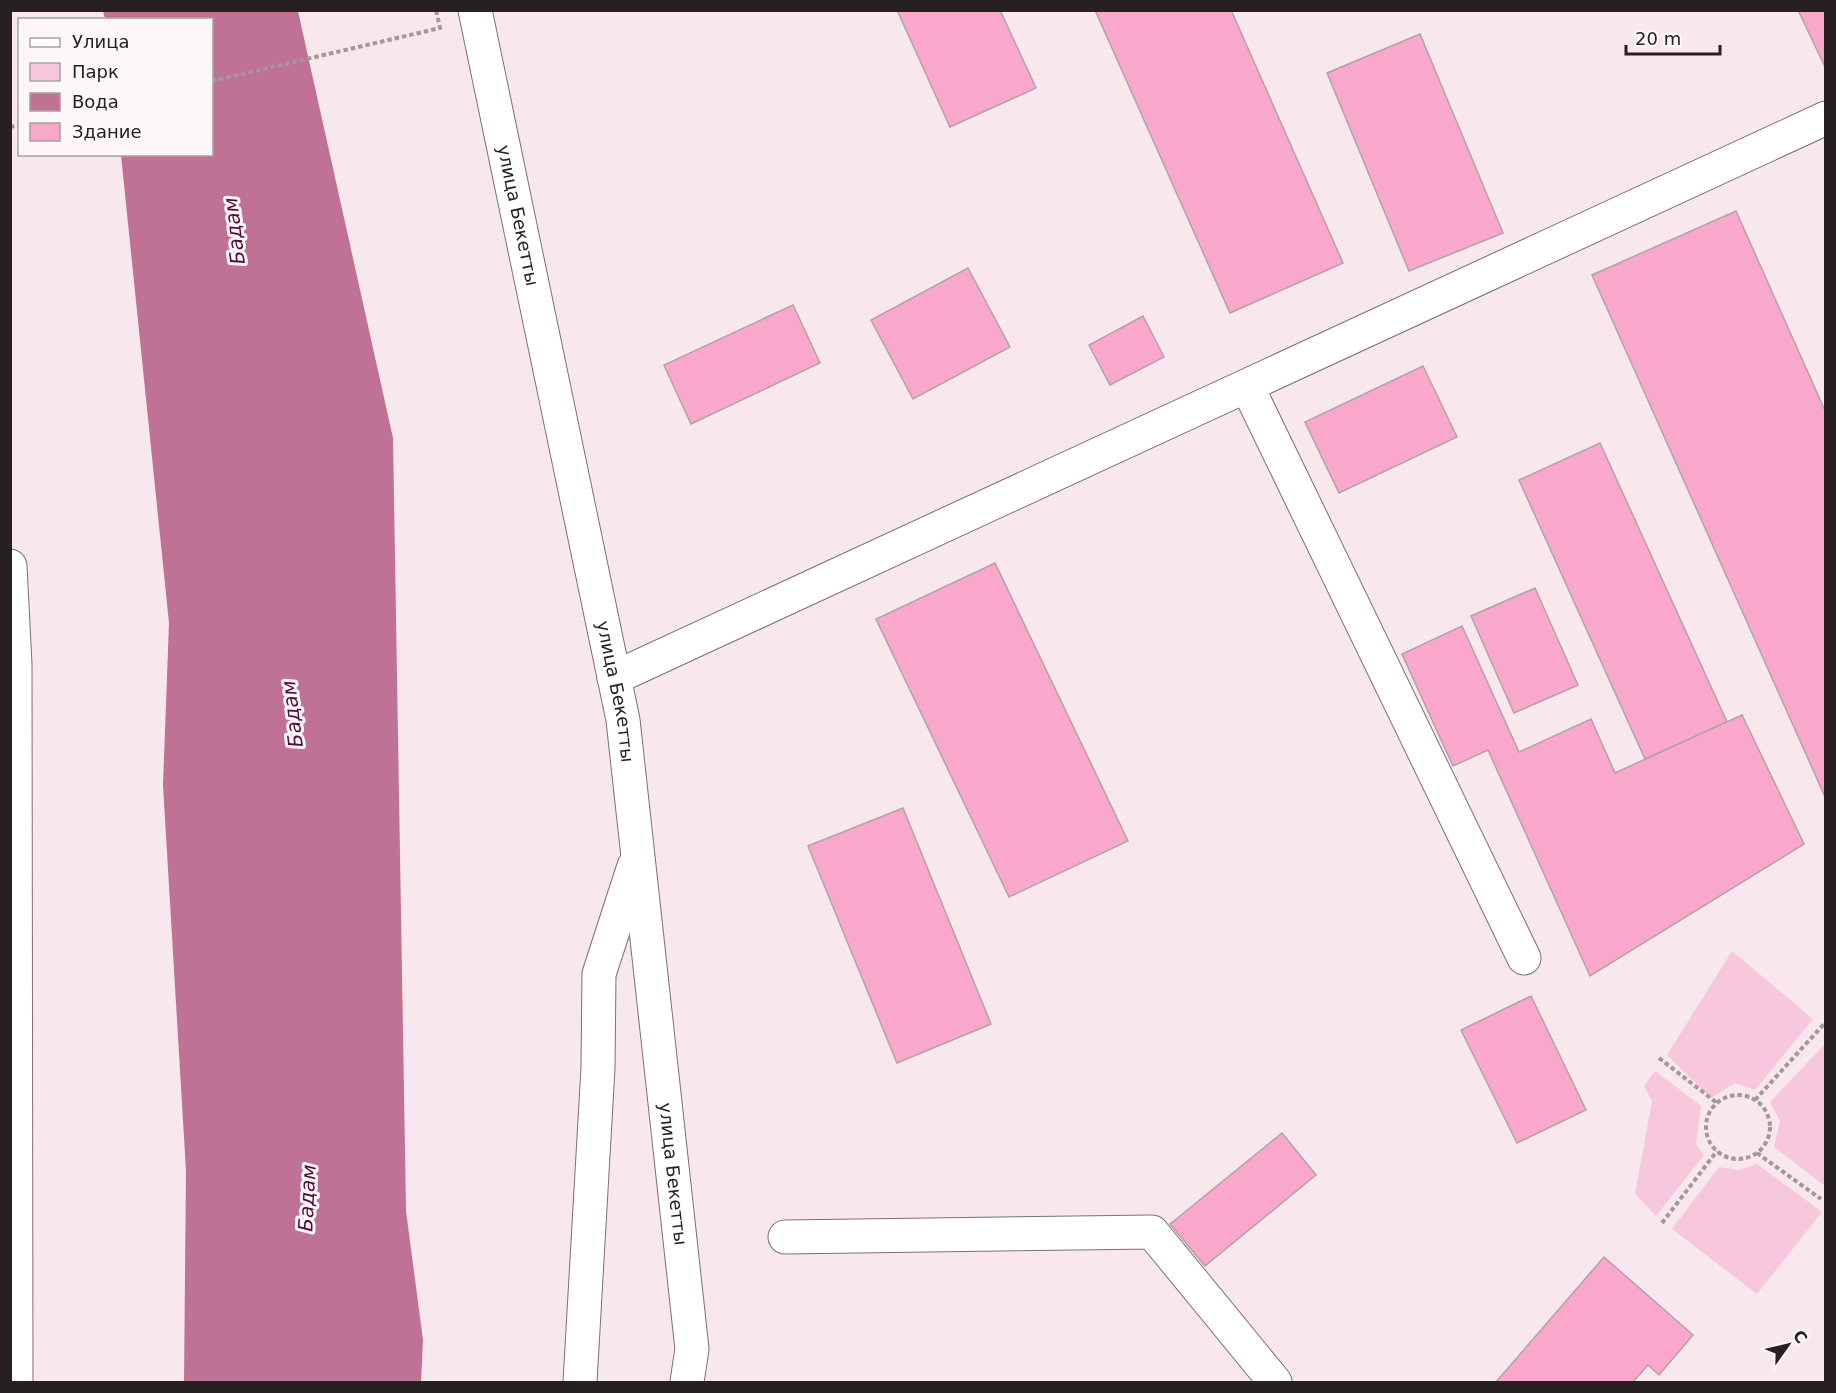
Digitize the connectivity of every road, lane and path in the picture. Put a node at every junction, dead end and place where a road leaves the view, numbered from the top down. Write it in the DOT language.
graph roads {
  1 [pos="436,10"];
  2 [pos="475,10"];
  3 [pos="213,81"];
  4 [pos="1826,118"];
  5 [pos="1247,386"];
  6 [pos="10,566"];
  7 [pos="614,678"];
  8 [pos="638,856"];
  9 [pos="1524,958"];
  10 [pos="1824,1024"];
  11 [pos="1659,1058"];
  12 [pos="1755,1100"];
  13 [pos="1718,1103"];
  14 [pos="1717,1151"];
  15 [pos="1757,1153"];
  16 [pos="1821,1199"];
  17 [pos="1662,1223"];
  18 [pos="785,1237"];
  19 [pos="16,1383"];
  20 [pos="580,1383"];
  21 [pos="687,1383"];
  22 [pos="1275,1383"];
  1 -- 3 [label="path"];
  2 -- 7 [label="street, улица Бекетты"];
  4 -- 5 [label="street"];
  5 -- 7 [label="street"];
  5 -- 9 [label="street"];
  6 -- 19 [label="street"];
  7 -- 8 [label="street, улица Бекетты"];
  8 -- 20 [label="street"];
  8 -- 21 [label="street, улица Бекетты"];
  10 -- 12 [label="path"];
  11 -- 13 [label="path"];
  12 -- 13 [label="path"];
  12 -- 15 [label="path"];
  13 -- 14 [label="path"];
  14 -- 15 [label="path"];
  14 -- 17 [label="path"];
  15 -- 16 [label="path"];
  18 -- 22 [label="street"];
}
